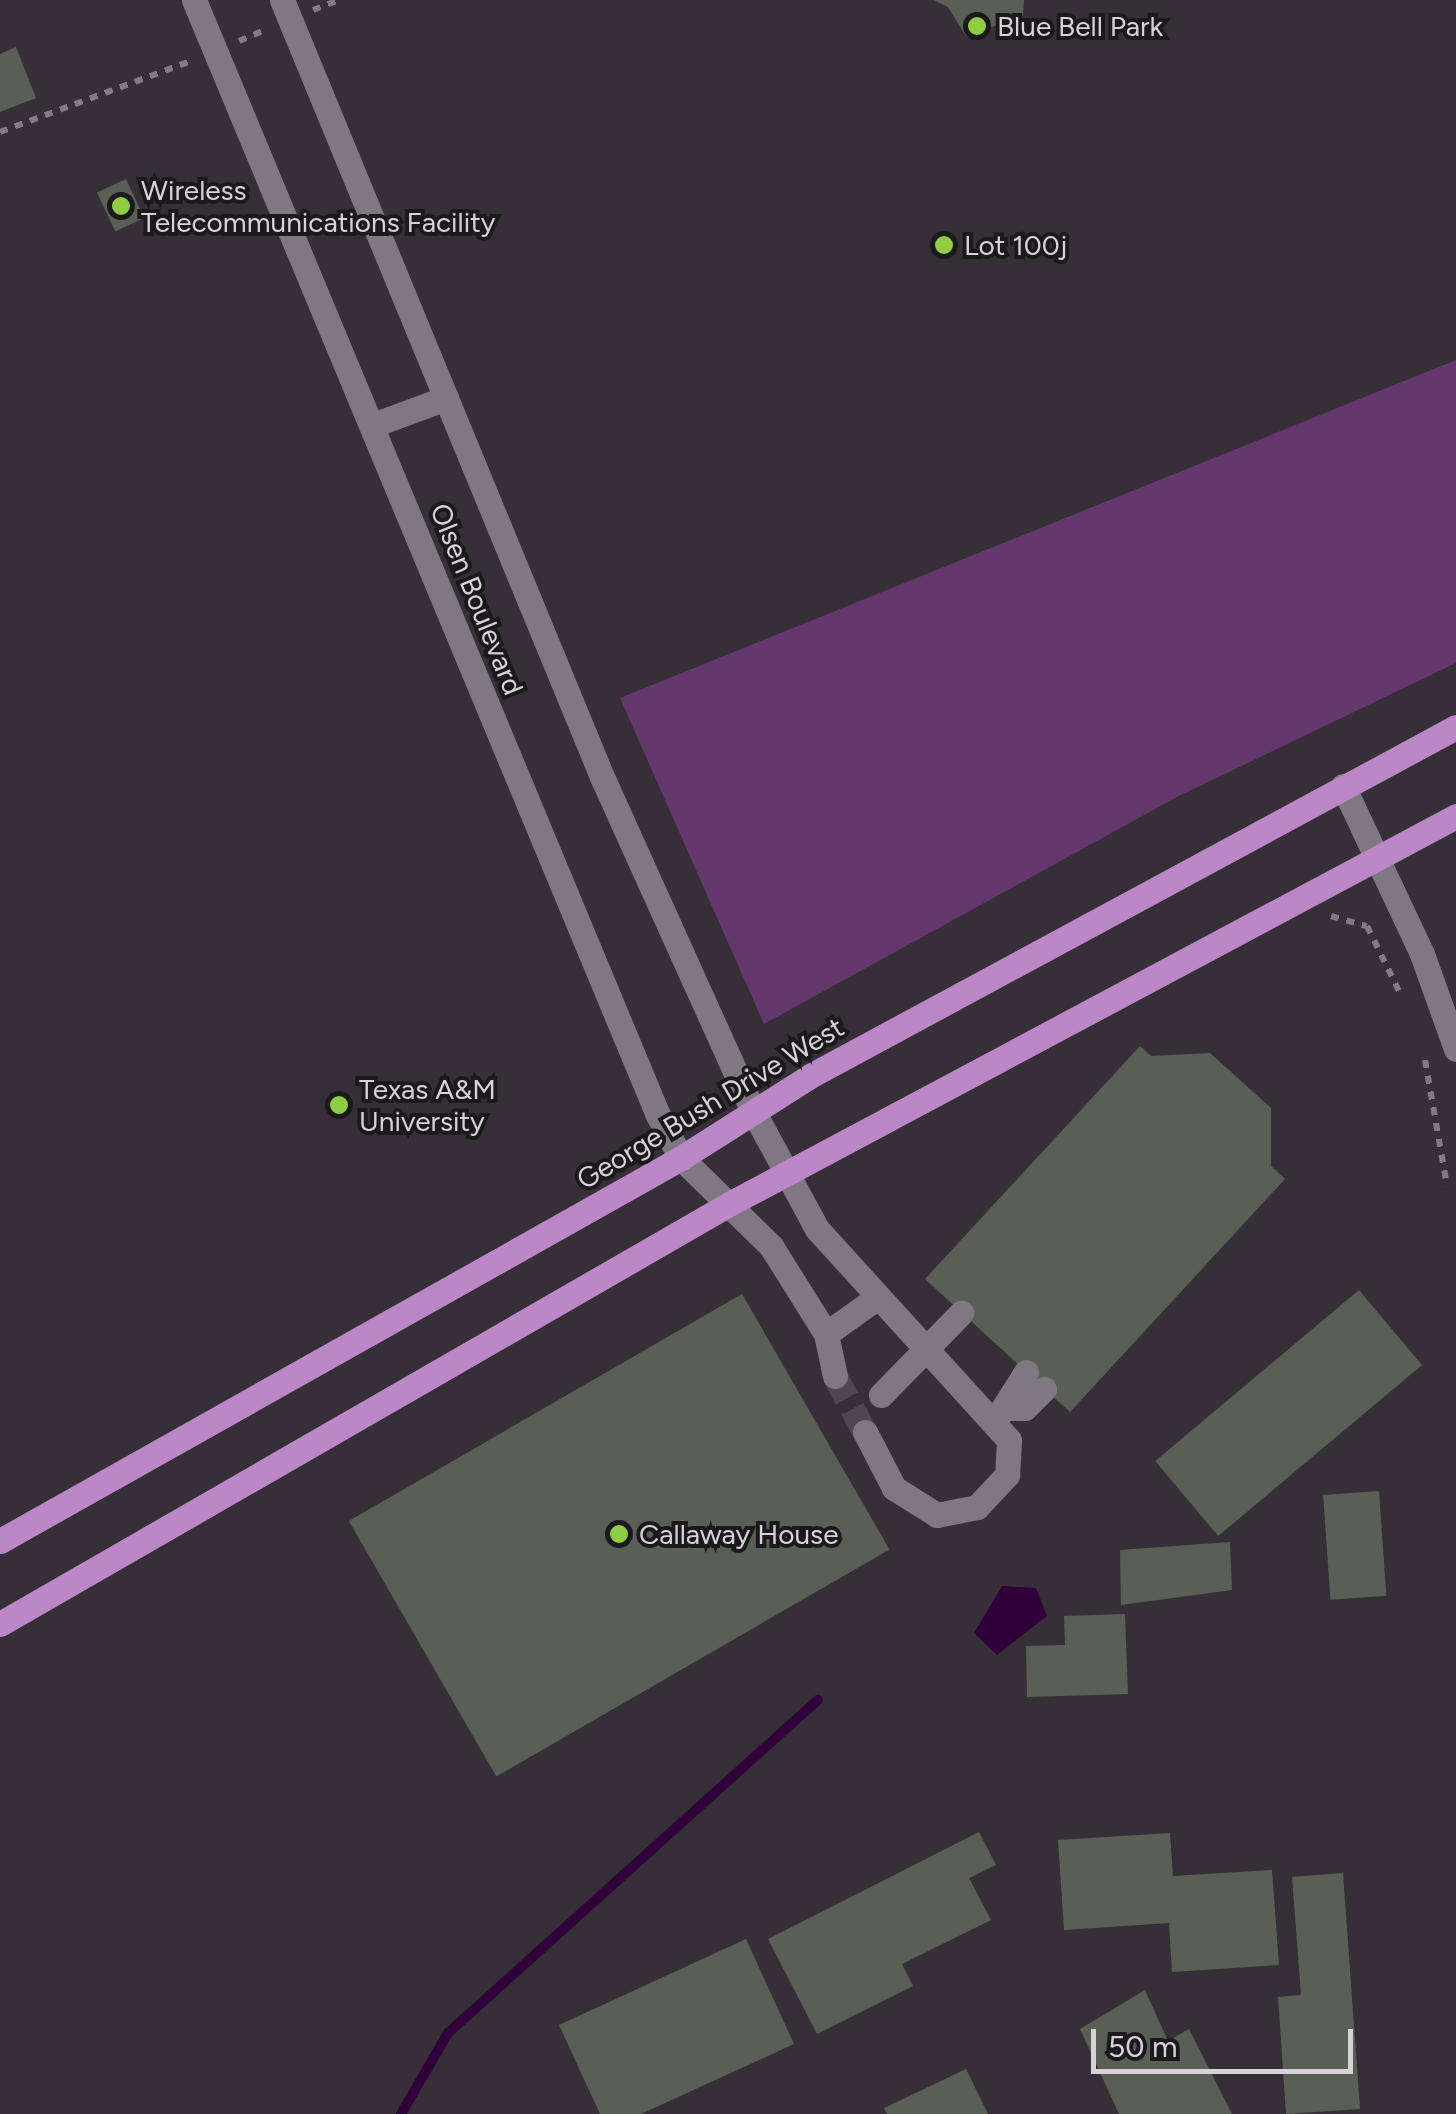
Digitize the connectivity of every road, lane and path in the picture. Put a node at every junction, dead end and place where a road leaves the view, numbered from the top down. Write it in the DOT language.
graph roads {
  1 [pos="194,0"];
  2 [pos="338,0"];
  3 [pos="286,10"];
  4 [pos="216,51"];
  5 [pos="0,132"];
  6 [pos="446,398"];
  7 [pos="373,425"];
  8 [pos="1456,727"];
  9 [pos="1343,786"];
  10 [pos="1456,816"];
  11 [pos="1378,856"];
  12 [pos="1325,916"];
  13 [pos="1406,1007"];
  14 [pos="1456,1049"];
  15 [pos="1423,1053"];
  16 [pos="753,1111"];
  17 [pos="681,1158"];
  18 [pos="787,1173"];
  19 [pos="1447,1186"];
  20 [pos="731,1203"];
  21 [pos="875,1299"];
  22 [pos="962,1313"];
  23 [pos="826,1334"];
  24 [pos="925,1354"];
  25 [pos="835,1376"];
  26 [pos="1035,1380"];
  27 [pos="881,1394"];
  28 [pos="1000,1415"];
  29 [pos="865,1432"];
  30 [pos="0,1541"];
  31 [pos="0,1624"];
  1 -- 4 [label="street, Olsen Boulevard"];
  2 -- 3 [label="path"];
  3 -- 4 [label="path"];
  3 -- 6 [label="street, Olsen Boulevard"];
  4 -- 5 [label="path"];
  4 -- 7 [label="street, Olsen Boulevard"];
  6 -- 7 [label="street"];
  6 -- 16 [label="street, Olsen Boulevard"];
  7 -- 17 [label="street, Olsen Boulevard"];
  8 -- 9 [label="main road, George Bush Drive West"];
  9 -- 11 [label="street"];
  9 -- 16 [label="main road, George Bush Drive West"];
  10 -- 11 [label="main road"];
  11 -- 14 [label="street"];
  11 -- 18 [label="main road"];
  12 -- 13 [label="path"];
  15 -- 19 [label="path"];
  16 -- 17 [label="main road, George Bush Drive West"];
  16 -- 18 [label="street, Olsen Boulevard"];
  17 -- 20 [label="street, Olsen Boulevard"];
  17 -- 30 [label="main road, George Bush Drive West"];
  18 -- 20 [label="main road"];
  18 -- 21 [label="street, Olsen Boulevard"];
  20 -- 23 [label="street, Olsen Boulevard"];
  20 -- 31 [label="main road"];
  21 -- 23 [label="street"];
  21 -- 24 [label="street, Olsen Boulevard"];
  22 -- 24 [label="street"];
  23 -- 25 [label="street, Olsen Boulevard"];
  24 -- 27 [label="street"];
  24 -- 28 [label="street, Olsen Boulevard"];
  26 -- 28 [label="street"];
  28 -- 29 [label="street"];
}
